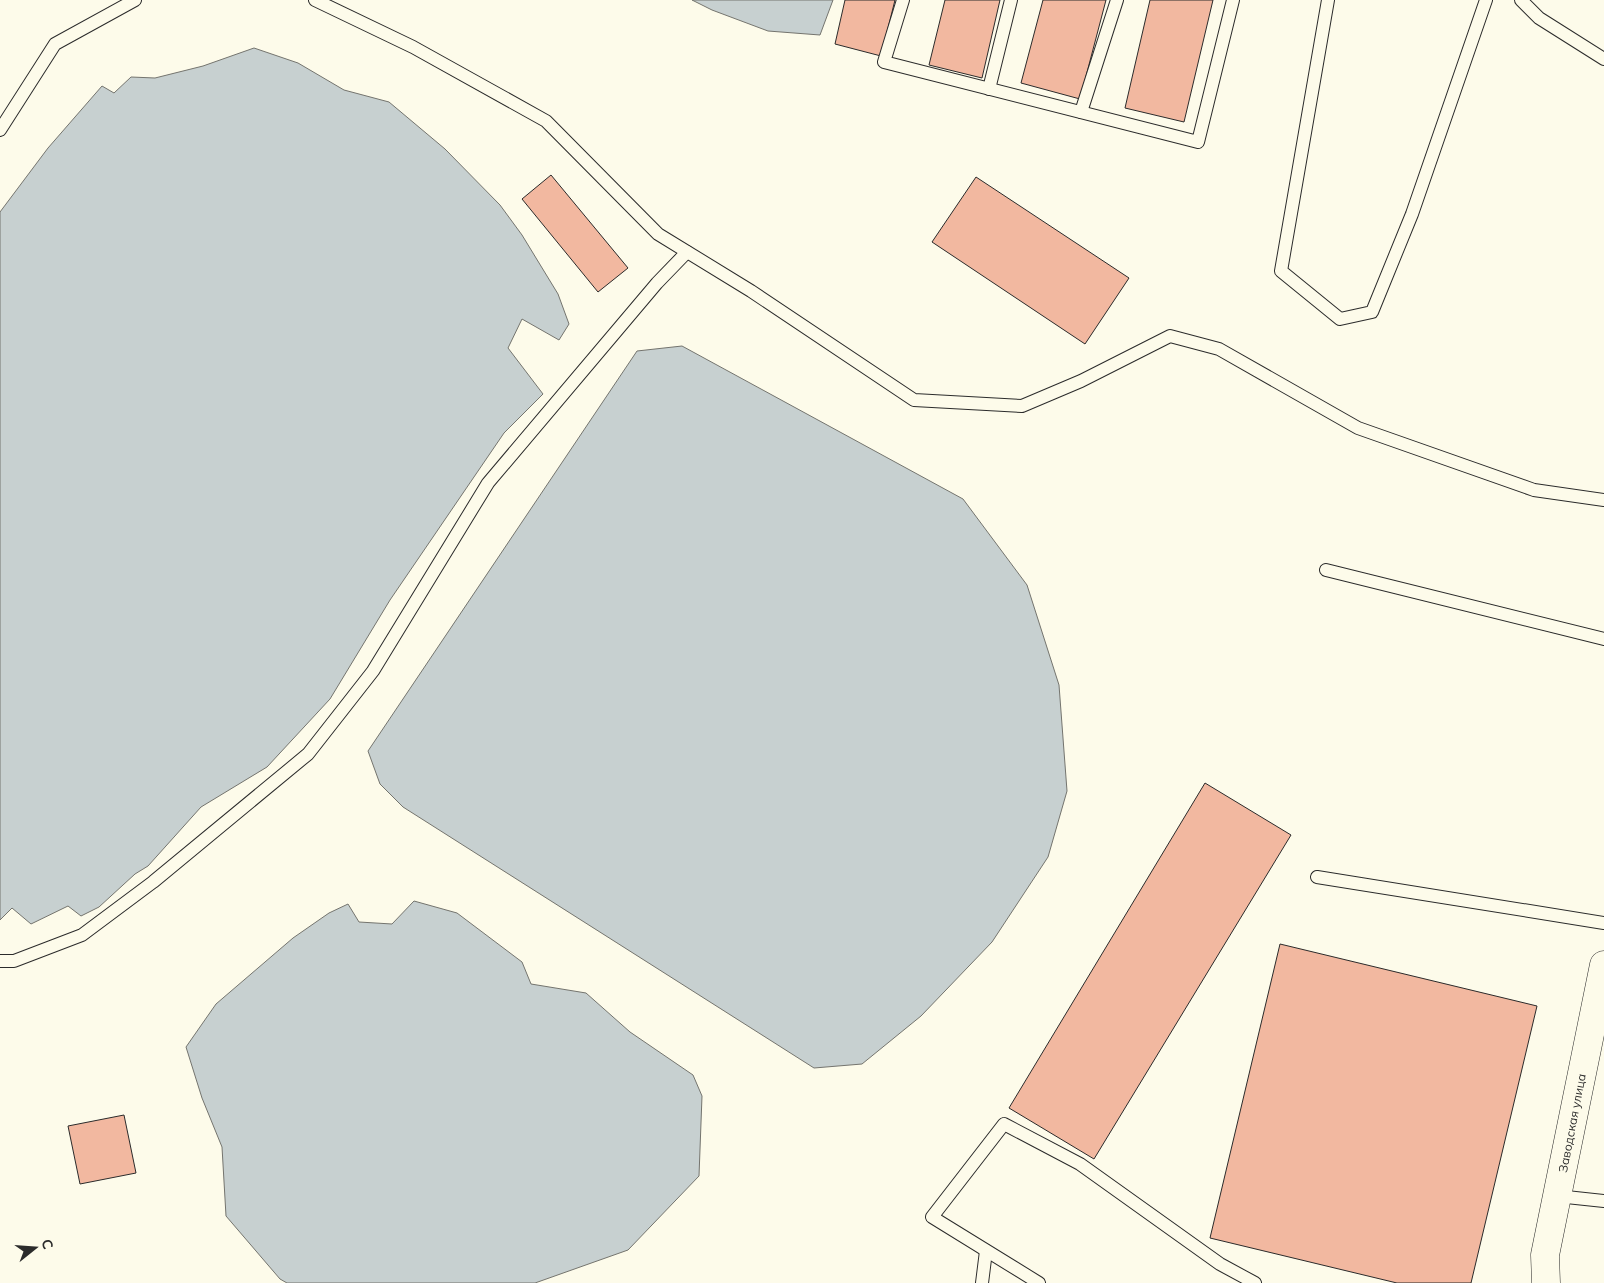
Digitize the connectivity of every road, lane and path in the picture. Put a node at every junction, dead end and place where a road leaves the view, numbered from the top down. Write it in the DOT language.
graph roads {
  1 [pos="135,0"];
  2 [pos="315,0"];
  3 [pos="903,0"];
  4 [pos="1011,0"];
  5 [pos="1116,0"];
  6 [pos="1232,0"];
  7 [pos="1328,0"];
  8 [pos="1486,0"];
  9 [pos="1521,0"];
  10 [pos="1604,59"];
  11 [pos="989,89"];
  12 [pos="1081,112"];
  13 [pos="0,130"];
  14 [pos="687,252"];
  15 [pos="1604,500"];
  16 [pos="1326,570"];
  17 [pos="1604,639"];
  18 [pos="1317,877"];
  19 [pos="1604,923"];
  20 [pos="0,961"];
  21 [pos="1604,965"];
  22 [pos="1601,992"];
  23 [pos="1557,1196"];
  24 [pos="1604,1201"];
  25 [pos="986,1251"];
  26 [pos="982,1283"];
  27 [pos="1039,1283"];
  28 [pos="1256,1283"];
  29 [pos="1546,1283"];
  1 -- 13 [label="lane"];
  2 -- 14 [label="lane"];
  3 -- 11 [label="lane"];
  4 -- 11 [label="lane"];
  5 -- 12 [label="lane"];
  6 -- 12 [label="lane"];
  7 -- 8 [label="lane"];
  9 -- 10 [label="lane"];
  11 -- 12 [label="lane"];
  14 -- 15 [label="lane"];
  14 -- 20 [label="lane"];
  16 -- 17 [label="lane"];
  18 -- 19 [label="lane"];
  21 -- 22 [label="street, Заводская улица"];
  22 -- 23 [label="street, Заводская улица"];
  23 -- 24 [label="lane"];
  23 -- 29 [label="street, Заводская улица"];
  25 -- 26 [label="lane"];
  25 -- 27 [label="lane"];
  25 -- 28 [label="lane"];
}
